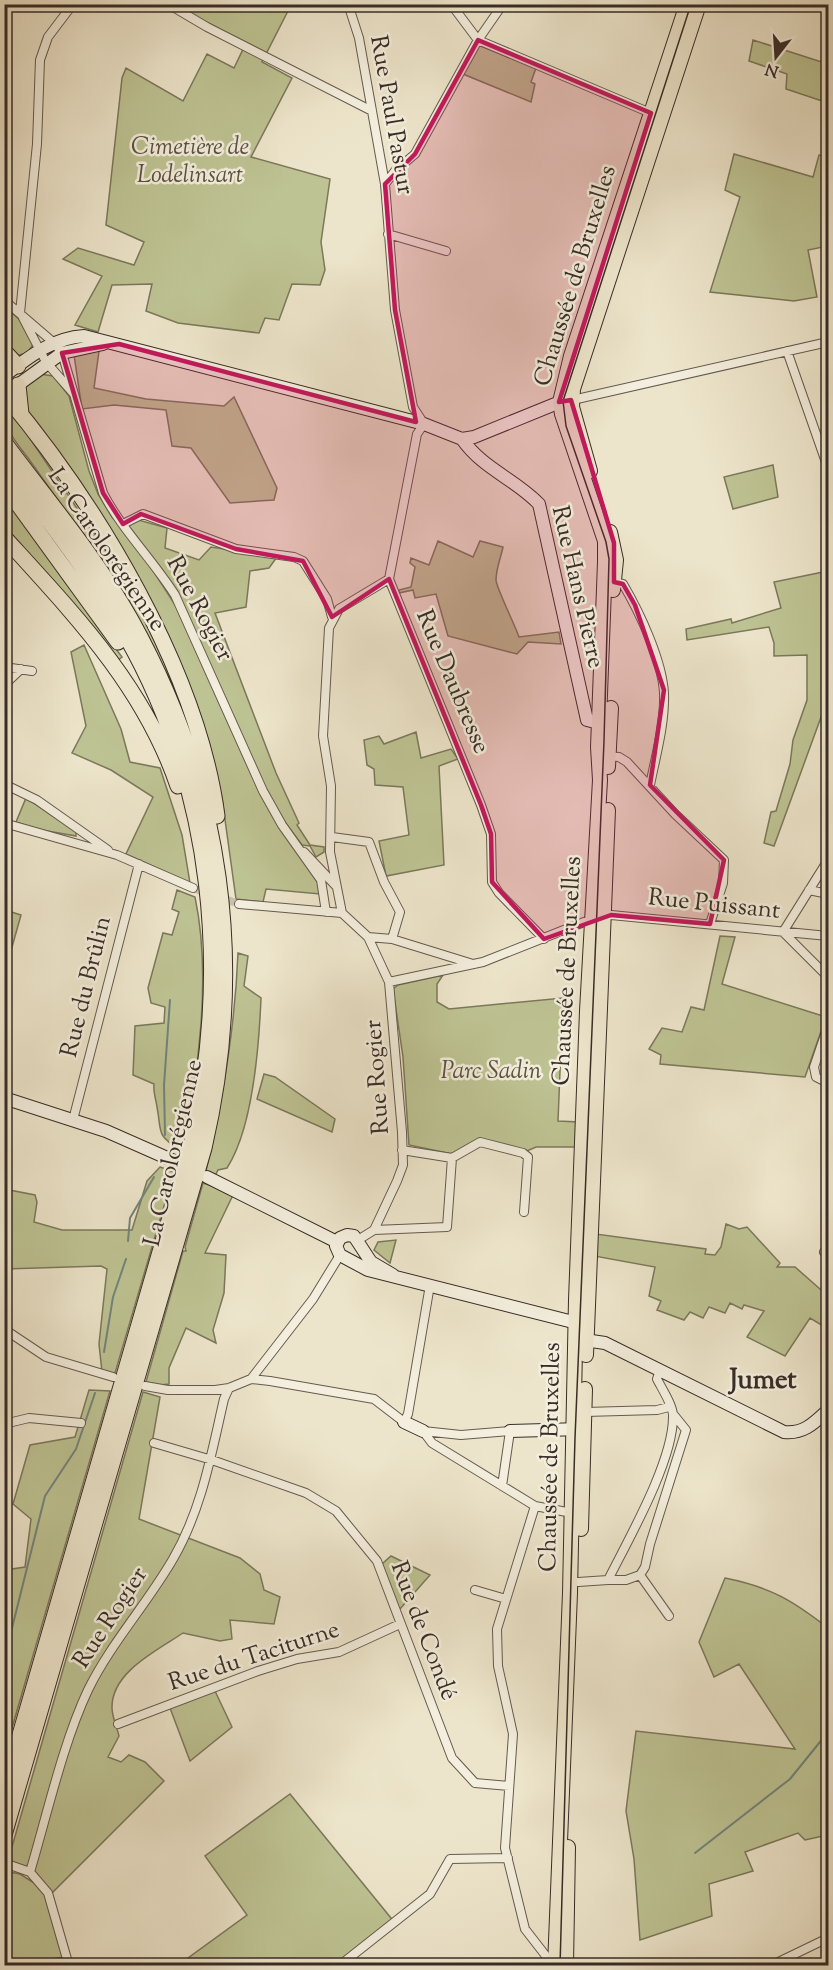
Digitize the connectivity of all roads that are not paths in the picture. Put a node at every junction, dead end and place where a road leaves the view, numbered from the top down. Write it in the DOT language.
graph roads {
  1 [pos="74,4"];
  2 [pos="168,4"];
  3 [pos="348,4"];
  4 [pos="451,4"];
  5 [pos="503,4"];
  6 [pos="687,4"];
  7 [pos="699,4"];
  8 [pos="477,40"];
  9 [pos="372,111"];
  10 [pos="656,115"];
  11 [pos="385,184"];
  12 [pos="388,234"];
  13 [pos="446,251"];
  14 [pos="4,300"];
  15 [pos="20,313"];
  16 [pos="53,342"];
  17 [pos="828,342"];
  18 [pos="119,344"];
  19 [pos="4,351"];
  20 [pos="39,351"];
  21 [pos="787,351"];
  22 [pos="62,353"];
  23 [pos="46,362"];
  24 [pos="18,366"];
  25 [pos="4,376"];
  26 [pos="18,385"];
  27 [pos="75,394"];
  28 [pos="5,395"];
  29 [pos="566,401"];
  30 [pos="21,414"];
  31 [pos="424,424"];
  32 [pos="462,439"];
  33 [pos="4,442"];
  34 [pos="4,461"];
  35 [pos="828,468"];
  36 [pos="4,485"];
  37 [pos="123,524"];
  38 [pos="4,537"];
  39 [pos="389,579"];
  40 [pos="609,582"];
  41 [pos="332,617"];
  42 [pos="4,667"];
  43 [pos="21,669"];
  44 [pos="32,671"];
  45 [pos="145,674"];
  46 [pos="4,685"];
  47 [pos="605,724"];
  48 [pos="604,756"];
  49 [pos="4,784"];
  50 [pos="650,785"];
  51 [pos="4,823"];
  52 [pos="332,837"];
  53 [pos="294,843"];
  54 [pos="330,852"];
  55 [pos="117,855"];
  56 [pos="828,860"];
  57 [pos="139,864"];
  58 [pos="319,864"];
  59 [pos="206,874"];
  60 [pos="315,874"];
  61 [pos="336,886"];
  62 [pos="193,888"];
  63 [pos="221,888"];
  64 [pos="808,890"];
  65 [pos="828,894"];
  66 [pos="239,904"];
  67 [pos="326,912"];
  68 [pos="342,914"];
  69 [pos="597,918"];
  70 [pos="710,924"];
  71 [pos="783,932"];
  72 [pos="828,936"];
  73 [pos="368,937"];
  74 [pos="392,939"];
  75 [pos="544,939"];
  76 [pos="473,964"];
  77 [pos="828,977"];
  78 [pos="389,982"];
  79 [pos="828,1026"];
  80 [pos="828,1083"];
  81 [pos="4,1098"];
  82 [pos="73,1120"];
  83 [pos="402,1150"];
  84 [pos="452,1158"];
  85 [pos="174,1161"];
  86 [pos="207,1177"];
  87 [pos="524,1212"];
  88 [pos="374,1230"];
  89 [pos="337,1242"];
  90 [pos="359,1242"];
  91 [pos="828,1246"];
  92 [pos="828,1256"];
  93 [pos="344,1257"];
  94 [pos="393,1275"];
  95 [pos="430,1285"];
  96 [pos="582,1324"];
  97 [pos="4,1329"];
  98 [pos="582,1339"];
  99 [pos="660,1370"];
  100 [pos="113,1377"];
  101 [pos="250,1379"];
  102 [pos="145,1386"];
  103 [pos="229,1388"];
  104 [pos="669,1407"];
  105 [pos="828,1410"];
  106 [pos="585,1412"];
  107 [pos="674,1415"];
  108 [pos="404,1422"];
  109 [pos="81,1423"];
  110 [pos="4,1424"];
  111 [pos="580,1429"];
  112 [pos="423,1431"];
  113 [pos="510,1431"];
  114 [pos="153,1443"];
  115 [pos="212,1460"];
  116 [pos="660,1468"];
  117 [pos="672,1473"];
  118 [pos="502,1486"];
  119 [pos="536,1506"];
  120 [pos="573,1513"];
  121 [pos="639,1519"];
  122 [pos="656,1525"];
  123 [pos="640,1575"];
  124 [pos="608,1581"];
  125 [pos="578,1582"];
  126 [pos="475,1590"];
  127 [pos="506,1599"];
  128 [pos="669,1616"];
  129 [pos="400,1624"];
  130 [pos="118,1724"];
  131 [pos="509,1786"];
  132 [pos="4,1790"];
  133 [pos="4,1834"];
  134 [pos="508,1858"];
  135 [pos="7,1864"];
  136 [pos="30,1872"];
  137 [pos="828,1938"];
  138 [pos="790,1961"];
  139 [pos="561,1963"];
  140 [pos="69,1965"];
  141 [pos="339,1965"];
  142 [pos="770,1965"];
  1 -- 15 [label="street"];
  2 -- 9 [label="street"];
  3 -- 9 [label="street, Rue Paul Pastur"];
  4 -- 8 [label="street"];
  5 -- 8 [label="street"];
  6 -- 10 [label="main road, Chaussée de Bruxelles"];
  7 -- 10 [label="main road, Chaussée de Bruxelles"];
  8 -- 10 [label="street"];
  8 -- 11 [label="street"];
  9 -- 11 [label="street, Rue Paul Pastur"];
  10 -- 29 [label="main road, Chaussée de Bruxelles"];
  11 -- 12 [label="street, Rue Paul Pastur"];
  12 -- 13 [label="street"];
  12 -- 31 [label="street, Rue Paul Pastur"];
  14 -- 15 [label="street"];
  15 -- 16 [label="street"];
  15 -- 20 [label="street, Rue Rogier"];
  16 -- 18 [label="street"];
  16 -- 20 [label="street"];
  16 -- 22 [label="street"];
  17 -- 21 [label="street"];
  18 -- 22 [label="street"];
  18 -- 31 [label="street"];
  19 -- 24 [label="highway"];
  20 -- 23 [label="street, Rue Rogier"];
  20 -- 24 [label="street"];
  21 -- 29 [label="street"];
  21 -- 35 [label="street"];
  22 -- 23 [label="street"];
  22 -- 27 [label="street, Rue Rogier"];
  23 -- 26 [label="street"];
  23 -- 27 [label="street, Rue Rogier"];
  24 -- 25 [label="street"];
  24 -- 26 [label="street"];
  26 -- 28 [label="street"];
  26 -- 30 [label="highway"];
  27 -- 37 [label="street, Rue Rogier"];
  28 -- 30 [label="highway"];
  29 -- 32 [label="street"];
  29 -- 40 [label="main road, Chaussée de Bruxelles"];
  30 -- 63 [label="highway"];
  31 -- 32 [label="street"];
  31 -- 39 [label="street"];
  32 -- 47 [label="street, Rue Hans Pierre"];
  33 -- 63 [label="highway, La Carolorégienne"];
  34 -- 45 [label="highway, La Carolorégienne"];
  36 -- 45 [label="highway, La Carolorégienne"];
  37 -- 41 [label="street"];
  37 -- 53 [label="street, Rue Rogier"];
  38 -- 59 [label="highway"];
  39 -- 41 [label="street"];
  39 -- 75 [label="street, Rue Daubresse"];
  40 -- 47 [label="main road, Chaussée de Bruxelles"];
  40 -- 48 [label="main road, Chaussée de Bruxelles"];
  40 -- 50 [label="street"];
  41 -- 52 [label="street"];
  42 -- 43 [label="street"];
  43 -- 44 [label="street"];
  43 -- 46 [label="street"];
  45 -- 59 [label="highway, La Carolorégienne"];
  47 -- 48 [label="main road, Chaussée de Bruxelles"];
  48 -- 50 [label="street"];
  48 -- 69 [label="main road, Chaussée de Bruxelles"];
  49 -- 55 [label="street"];
  50 -- 70 [label="street"];
  51 -- 55 [label="street"];
  52 -- 54 [label="street"];
  52 -- 74 [label="street"];
  53 -- 58 [label="street"];
  53 -- 60 [label="street, Rue Rogier"];
  54 -- 58 [label="street"];
  54 -- 61 [label="street"];
  55 -- 57 [label="street"];
  56 -- 64 [label="street"];
  57 -- 62 [label="street"];
  57 -- 82 [label="street, Rue du Brûlin"];
  58 -- 60 [label="street"];
  58 -- 61 [label="street"];
  59 -- 132 [label="highway, La Carolorégienne"];
  60 -- 67 [label="street, Rue Rogier"];
  61 -- 68 [label="street"];
  63 -- 133 [label="highway, La Carolorégienne"];
  64 -- 65 [label="street"];
  64 -- 71 [label="street"];
  66 -- 67 [label="street"];
  67 -- 68 [label="street"];
  68 -- 73 [label="street, Rue Rogier"];
  69 -- 70 [label="street, Rue Puissant"];
  69 -- 75 [label="street"];
  69 -- 96 [label="main road, Chaussée de Bruxelles"];
  70 -- 71 [label="street, Rue Puissant"];
  71 -- 72 [label="street, Rue Puissant"];
  71 -- 77 [label="street"];
  73 -- 74 [label="street"];
  73 -- 78 [label="street, Rue Rogier"];
  74 -- 76 [label="street"];
  75 -- 76 [label="street"];
  76 -- 78 [label="street"];
  78 -- 83 [label="street, Rue Rogier"];
  79 -- 80 [label="street"];
  81 -- 82 [label="street"];
  82 -- 85 [label="street"];
  83 -- 84 [label="street"];
  83 -- 88 [label="street, Rue Rogier"];
  84 -- 87 [label="street"];
  84 -- 88 [label="street"];
  86 -- 89 [label="street"];
  88 -- 90 [label="street"];
  89 -- 90 [label="street"];
  89 -- 93 [label="street"];
  90 -- 93 [label="street"];
  90 -- 94 [label="street"];
  91 -- 92 [label="street"];
  93 -- 94 [label="street"];
  93 -- 101 [label="street"];
  94 -- 95 [label="street"];
  95 -- 96 [label="street"];
  95 -- 108 [label="street"];
  96 -- 98 [label="main road, Chaussée de Bruxelles"];
  97 -- 100 [label="street"];
  98 -- 99 [label="street"];
  98 -- 106 [label="main road, Chaussée de Bruxelles"];
  98 -- 111 [label="main road, Chaussée de Bruxelles"];
  99 -- 104 [label="street"];
  99 -- 105 [label="street"];
  101 -- 103 [label="street"];
  101 -- 108 [label="street"];
  102 -- 103 [label="street"];
  103 -- 115 [label="street, Rue Rogier"];
  104 -- 106 [label="street"];
  104 -- 107 [label="street"];
  106 -- 111 [label="main road, Chaussée de Bruxelles"];
  107 -- 116 [label="street"];
  107 -- 117 [label="street"];
  108 -- 112 [label="street"];
  109 -- 110 [label="street"];
  111 -- 113 [label="street"];
  111 -- 120 [label="main road, Chaussée de Bruxelles"];
  111 -- 125 [label="main road, Chaussée de Bruxelles"];
  112 -- 113 [label="street"];
  112 -- 118 [label="street"];
  113 -- 118 [label="street"];
  114 -- 115 [label="street, Rue de Condé"];
  115 -- 129 [label="street, Rue de Condé"];
  115 -- 136 [label="street, Rue Rogier"];
  116 -- 117 [label="street"];
  116 -- 121 [label="street"];
  117 -- 122 [label="street"];
  118 -- 119 [label="street"];
  119 -- 120 [label="street"];
  119 -- 127 [label="street"];
  120 -- 139 [label="main road, Chaussée de Bruxelles"];
  121 -- 122 [label="street"];
  121 -- 124 [label="street"];
  122 -- 123 [label="street"];
  123 -- 124 [label="street"];
  123 -- 128 [label="street"];
  124 -- 125 [label="street"];
  125 -- 139 [label="main road, Chaussée de Bruxelles"];
  126 -- 127 [label="street"];
  127 -- 131 [label="street"];
  129 -- 130 [label="street, Rue du Taciturne"];
  129 -- 131 [label="street, Rue de Condé"];
  131 -- 134 [label="street"];
  134 -- 139 [label="street"];
  134 -- 141 [label="street"];
  135 -- 136 [label="street"];
  136 -- 140 [label="street"];
  137 -- 138 [label="street"];
  138 -- 142 [label="street"];
}
